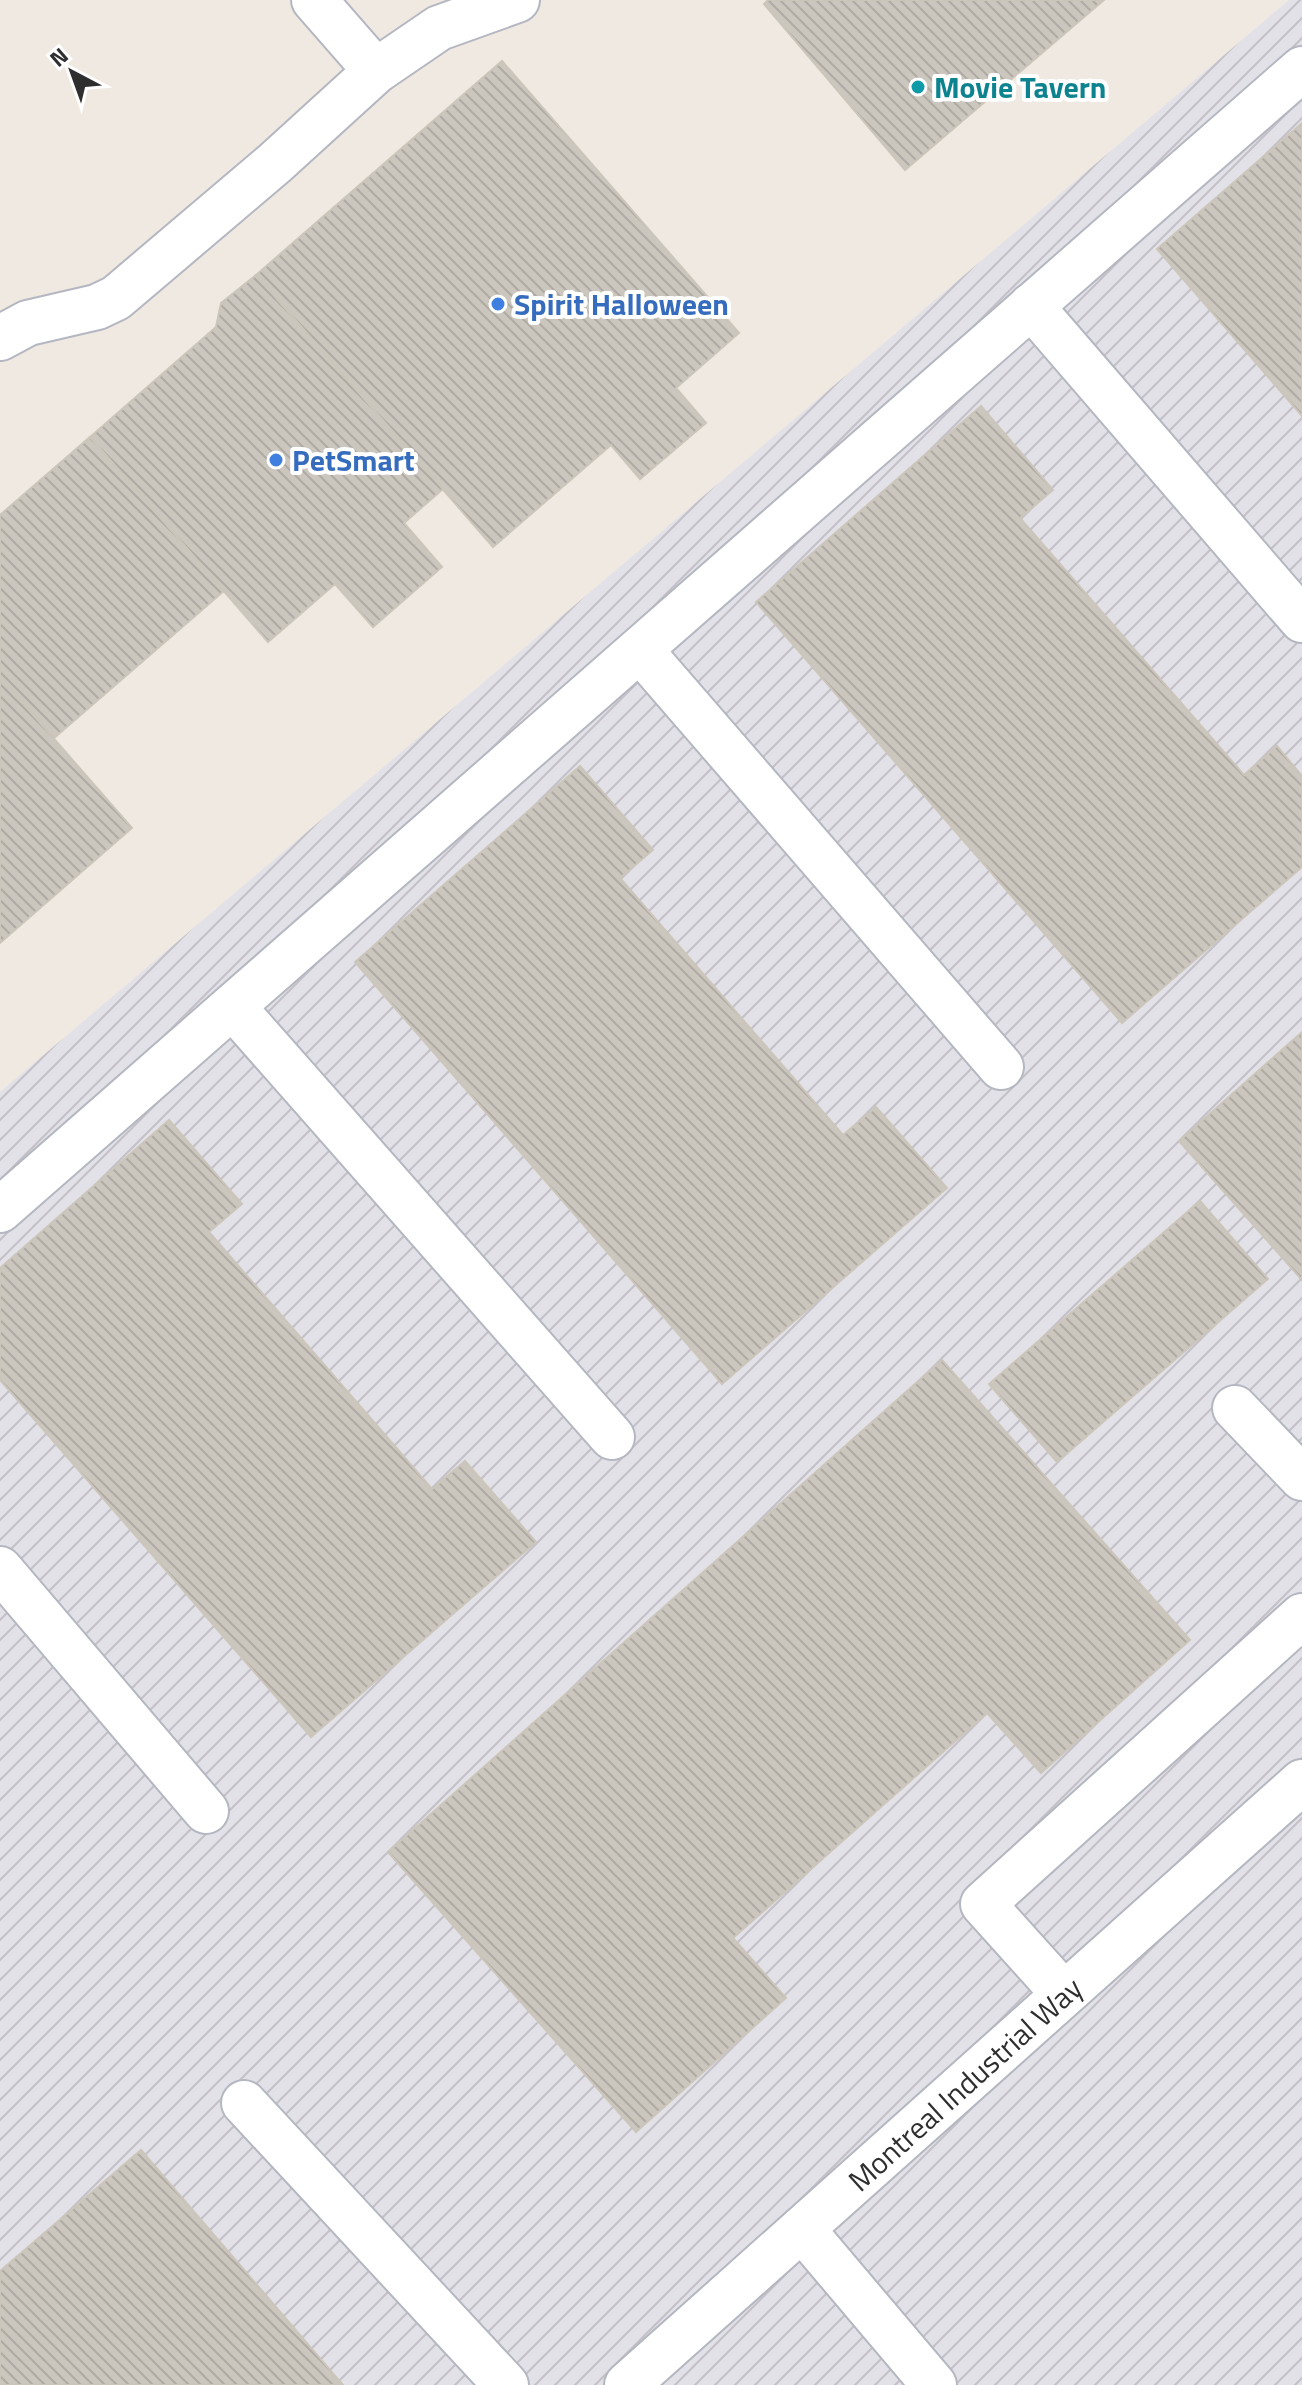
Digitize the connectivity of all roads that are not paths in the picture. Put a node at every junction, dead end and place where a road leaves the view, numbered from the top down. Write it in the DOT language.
graph roads {
  1 [pos="314,0"];
  2 [pos="517,0"];
  3 [pos="1302,69"];
  4 [pos="376,71"];
  5 [pos="1031,306"];
  6 [pos="0,338"];
  7 [pos="1302,620"];
  8 [pos="640,650"];
  9 [pos="233,1007"];
  10 [pos="1001,1067"];
  11 [pos="0,1210"];
  12 [pos="1235,1408"];
  13 [pos="612,1437"];
  14 [pos="1302,1478"];
  15 [pos="0,1569"];
  16 [pos="1302,1616"];
  17 [pos="1296,1797"];
  18 [pos="206,1811"];
  19 [pos="1064,1994"];
  20 [pos="244,2103"];
  21 [pos="802,2229"];
  22 [pos="506,2385"];
  23 [pos="627,2385"];
  24 [pos="934,2385"];
  1 -- 4 [label="street"];
  2 -- 4 [label="street"];
  3 -- 5 [label="street"];
  4 -- 6 [label="street"];
  5 -- 7 [label="street"];
  5 -- 8 [label="street"];
  8 -- 9 [label="street"];
  8 -- 10 [label="street"];
  9 -- 11 [label="street"];
  9 -- 13 [label="street"];
  12 -- 14 [label="street"];
  15 -- 18 [label="street"];
  16 -- 19 [label="street"];
  17 -- 19 [label="street, Montreal Industrial Way"];
  19 -- 21 [label="street, Montreal Industrial Way"];
  20 -- 22 [label="street"];
  21 -- 23 [label="street, Montreal Industrial Way"];
  21 -- 24 [label="street"];
}
